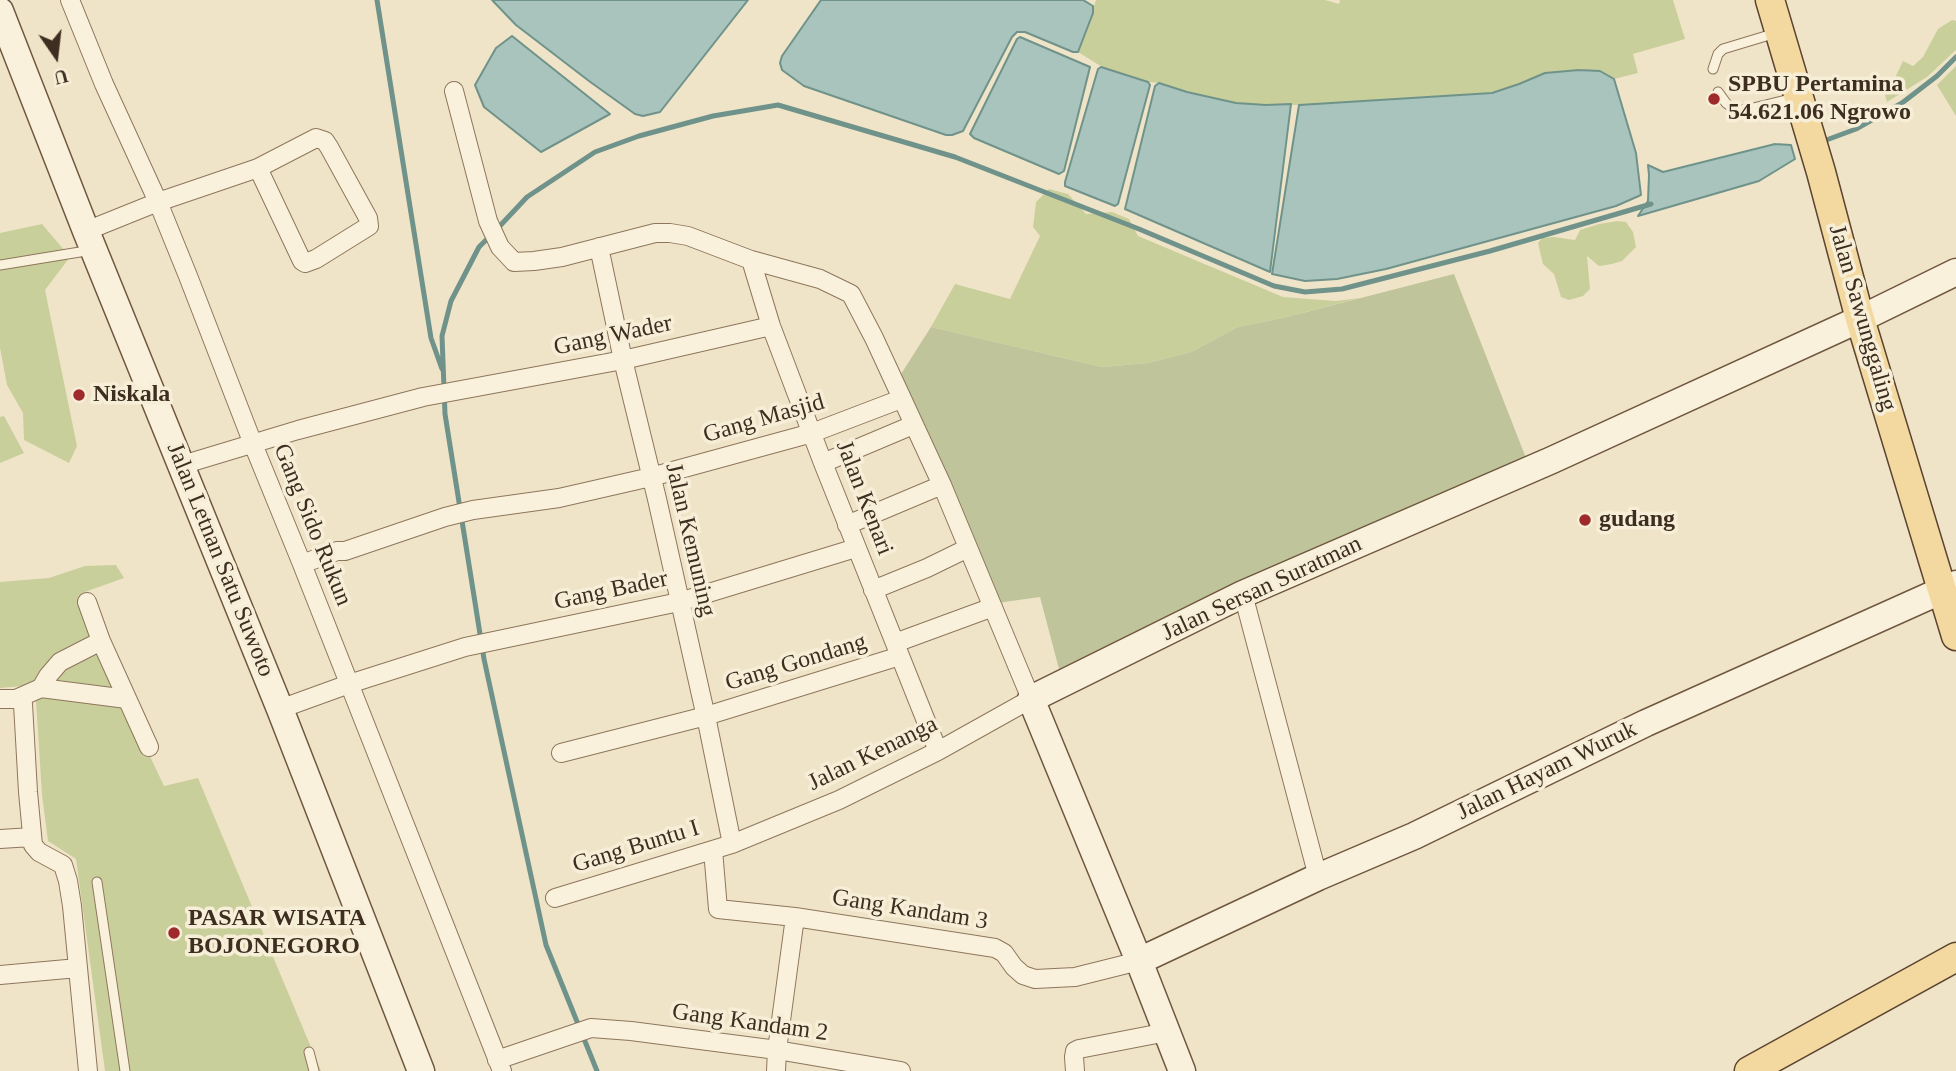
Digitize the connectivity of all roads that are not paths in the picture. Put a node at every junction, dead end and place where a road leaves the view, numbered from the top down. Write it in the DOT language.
graph roads {
  1 [pos="70,0"];
  2 [pos="1770,0"];
  3 [pos="0,11"];
  4 [pos="1779,32"];
  5 [pos="1713,69"];
  6 [pos="454,91"];
  7 [pos="1718,92"];
  8 [pos="1799,97"];
  9 [pos="258,168"];
  10 [pos="158,202"];
  11 [pos="90,240"];
  12 [pos="599,247"];
  13 [pos="751,260"];
  14 [pos="0,265"];
  15 [pos="1956,272"];
  16 [pos="1860,319"];
  17 [pos="771,326"];
  18 [pos="623,360"];
  19 [pos="901,399"];
  20 [pos="913,425"];
  21 [pos="812,433"];
  22 [pos="253,444"];
  23 [pos="823,463"];
  24 [pos="182,465"];
  25 [pos="652,477"];
  26 [pos="942,485"];
  27 [pos="847,525"];
  28 [pos="856,548"];
  29 [pos="968,548"];
  30 [pos="302,564"];
  31 [pos="1949,587"];
  32 [pos="873,590"];
  33 [pos="1243,594"];
  34 [pos="88,602"];
  35 [pos="679,602"];
  36 [pos="993,607"];
  37 [pos="1956,636"];
  38 [pos="101,641"];
  39 [pos="897,650"];
  40 [pos="349,684"];
  41 [pos="41,688"];
  42 [pos="8,699"];
  43 [pos="127,699"];
  44 [pos="1031,699"];
  45 [pos="280,709"];
  46 [pos="706,716"];
  47 [pos="149,747"];
  48 [pos="938,751"];
  49 [pos="561,753"];
  50 [pos="32,836"];
  51 [pos="0,839"];
  52 [pos="732,844"];
  53 [pos="713,850"];
  54 [pos="1318,877"];
  55 [pos="97,883"];
  56 [pos="555,898"];
  57 [pos="795,918"];
  58 [pos="1956,957"];
  59 [pos="1139,961"];
  60 [pos="78,968"];
  61 [pos="0,975"];
  62 [pos="1167,1032"];
  63 [pos="777,1050"];
  64 [pos="309,1052"];
  65 [pos="499,1066"];
  66 [pos="88,1071"];
  67 [pos="125,1071"];
  68 [pos="314,1071"];
  69 [pos="421,1071"];
  70 [pos="776,1071"];
  71 [pos="901,1071"];
  72 [pos="1075,1071"];
  73 [pos="1182,1071"];
  74 [pos="1749,1071"];
  1 -- 10 [label="street, Gang Sido Rukun"];
  2 -- 4 [label="main road, Jalan Sawunggaling"];
  3 -- 11 [label="main road, Jalan Letnan Satu Suwoto"];
  4 -- 5 [label="lane"];
  4 -- 8 [label="main road, Jalan Sawunggaling"];
  6 -- 12 [label="street"];
  7 -- 8 [label="lane"];
  8 -- 16 [label="main road, Jalan Sawunggaling"];
  9 -- 9 [label="street"];
  9 -- 10 [label="street"];
  10 -- 11 [label="street"];
  10 -- 22 [label="street, Gang Sido Rukun"];
  11 -- 14 [label="lane"];
  11 -- 24 [label="main road, Jalan Letnan Satu Suwoto"];
  12 -- 13 [label="street"];
  12 -- 18 [label="street, Jalan Kemuning"];
  13 -- 17 [label="street, Jalan Kenari"];
  13 -- 19 [label="street"];
  15 -- 16 [label="main road, Jalan Sersan Suratman"];
  16 -- 31 [label="main road, Jalan Sawunggaling"];
  16 -- 33 [label="main road, Jalan Sersan Suratman"];
  17 -- 18 [label="street, Gang Wader"];
  17 -- 21 [label="street, Jalan Kenari"];
  18 -- 22 [label="street, Gang Wader"];
  18 -- 25 [label="street, Jalan Kemuning"];
  19 -- 20 [label="street"];
  19 -- 21 [label="street, Gang Masjid"];
  20 -- 23 [label="street"];
  20 -- 26 [label="street"];
  21 -- 23 [label="street, Jalan Kenari"];
  21 -- 25 [label="street, Gang Masjid"];
  22 -- 24 [label="street"];
  22 -- 30 [label="street, Gang Sido Rukun"];
  23 -- 27 [label="street, Jalan Kenari"];
  24 -- 45 [label="main road, Jalan Letnan Satu Suwoto"];
  25 -- 30 [label="street, Gang Masjid"];
  25 -- 35 [label="street, Jalan Kemuning"];
  26 -- 27 [label="street"];
  26 -- 29 [label="street"];
  27 -- 28 [label="street, Jalan Kenari"];
  28 -- 32 [label="street, Jalan Kenari"];
  28 -- 35 [label="street, Gang Bader"];
  29 -- 32 [label="street"];
  29 -- 36 [label="street"];
  30 -- 40 [label="street, Gang Sido Rukun"];
  31 -- 37 [label="main road, Jalan Sawunggaling"];
  31 -- 54 [label="main road, Jalan Hayam Wuruk"];
  32 -- 39 [label="street, Jalan Kenari"];
  33 -- 44 [label="main road, Jalan Sersan Suratman"];
  33 -- 54 [label="street"];
  34 -- 38 [label="street"];
  35 -- 40 [label="street, Gang Bader"];
  35 -- 46 [label="street, Jalan Kemuning"];
  36 -- 39 [label="street, Gang Gondang"];
  36 -- 44 [label="street"];
  38 -- 41 [label="street"];
  38 -- 43 [label="street"];
  39 -- 46 [label="street, Gang Gondang"];
  39 -- 48 [label="street, Jalan Kenari"];
  40 -- 45 [label="street"];
  40 -- 65 [label="street, Gang Sido Rukun"];
  41 -- 42 [label="street"];
  41 -- 43 [label="street"];
  42 -- 50 [label="street"];
  43 -- 47 [label="street"];
  44 -- 48 [label="street, Jalan Kenanga"];
  44 -- 59 [label="main road"];
  45 -- 69 [label="main road, Jalan Letnan Satu Suwoto"];
  46 -- 49 [label="street, Gang Gondang"];
  46 -- 52 [label="street, Jalan Kemuning"];
  48 -- 52 [label="street, Jalan Kenanga"];
  50 -- 51 [label="street"];
  50 -- 60 [label="street"];
  52 -- 53 [label="street, Gang Buntu I"];
  53 -- 56 [label="street, Gang Buntu I"];
  53 -- 57 [label="street, Gang Kandam 3"];
  54 -- 59 [label="main road, Jalan Hayam Wuruk"];
  55 -- 67 [label="lane"];
  57 -- 59 [label="street, Gang Kandam 3"];
  57 -- 63 [label="street"];
  58 -- 74 [label="main road"];
  59 -- 62 [label="main road"];
  60 -- 61 [label="street"];
  60 -- 66 [label="street"];
  62 -- 72 [label="street"];
  62 -- 73 [label="main road"];
  63 -- 65 [label="street, Gang Kandam 2"];
  63 -- 70 [label="street"];
  63 -- 71 [label="street, Gang Kandam 2"];
  64 -- 68 [label="lane"];
}
